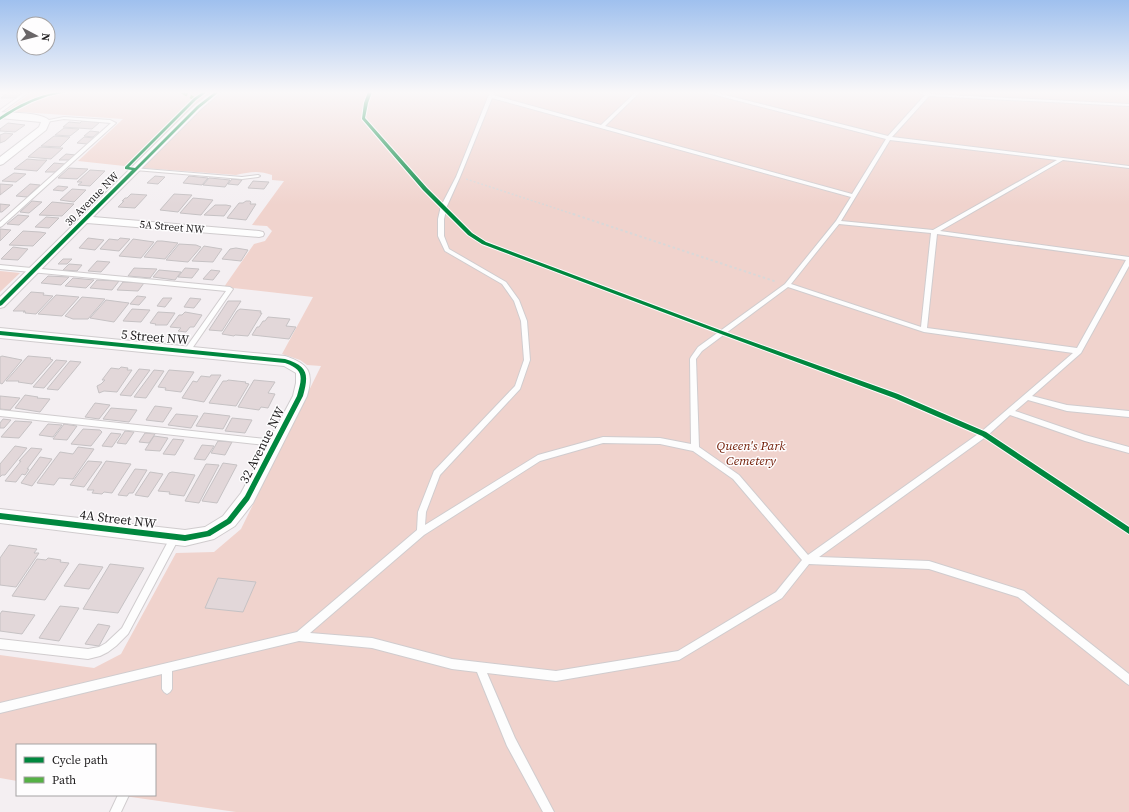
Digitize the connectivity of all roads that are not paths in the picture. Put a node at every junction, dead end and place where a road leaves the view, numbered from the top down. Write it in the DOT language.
graph roads {
  1 [pos="41,130"];
  2 [pos="106,130"];
  3 [pos="175,130"];
  4 [pos="477,130"];
  5 [pos="617,130"];
  6 [pos="857,130"];
  7 [pos="896,130"];
  8 [pos="889,138"];
  9 [pos="1062,159"];
  10 [pos="0,162"];
  11 [pos="1129,167"];
  12 [pos="135,170"];
  13 [pos="258,176"];
  14 [pos="854,196"];
  15 [pos="85,220"];
  16 [pos="838,222"];
  17 [pos="0,225"];
  18 [pos="934,232"];
  19 [pos="259,234"];
  20 [pos="1129,260"];
  21 [pos="0,267"];
  22 [pos="35,270"];
  23 [pos="788,285"];
  24 [pos="0,304"];
  25 [pos="924,330"];
  26 [pos="0,333"];
  27 [pos="187,351"];
  28 [pos="1079,351"];
  29 [pos="304,374"];
  30 [pos="1027,398"];
  31 [pos="1010,412"];
  32 [pos="0,413"];
  33 [pos="1129,414"];
  34 [pos="275,443"];
  35 [pos="695,448"];
  36 [pos="1129,450"];
  37 [pos="0,516"];
  38 [pos="229,521"];
  39 [pos="421,532"];
  40 [pos="175,537"];
  41 [pos="807,560"];
  42 [pos="299,636"];
  43 [pos="0,644"];
  44 [pos="480,667"];
  45 [pos="167,668"];
  46 [pos="1129,680"];
  47 [pos="167,689"];
  48 [pos="0,708"];
  49 [pos="123,796"];
  50 [pos="115,812"];
  51 [pos="549,812"];
  1 -- 10 [label="street"];
  2 -- 17 [label="lane"];
  3 -- 12 [label="street, 30 Avenue NW"];
  4 -- 39 [label="lane"];
  5 -- 14 [label="lane"];
  6 -- 8 [label="lane"];
  7 -- 8 [label="lane"];
  8 -- 9 [label="lane"];
  8 -- 14 [label="lane"];
  9 -- 11 [label="lane"];
  9 -- 18 [label="lane"];
  12 -- 13 [label="lane"];
  12 -- 15 [label="street, 30 Avenue NW"];
  14 -- 16 [label="lane"];
  15 -- 19 [label="street, 5A Street NW"];
  15 -- 22 [label="street, 30 Avenue NW"];
  16 -- 18 [label="lane"];
  16 -- 23 [label="lane"];
  18 -- 20 [label="lane"];
  18 -- 25 [label="lane"];
  20 -- 28 [label="lane"];
  21 -- 22 [label="lane"];
  22 -- 24 [label="street, 30 Avenue NW"];
  22 -- 27 [label="lane"];
  23 -- 25 [label="lane"];
  23 -- 35 [label="lane"];
  25 -- 28 [label="lane"];
  26 -- 27 [label="street, 5 Street NW"];
  27 -- 29 [label="street, 5 Street NW"];
  28 -- 30 [label="lane"];
  29 -- 34 [label="street, 32 Avenue NW"];
  30 -- 31 [label="lane"];
  30 -- 33 [label="lane"];
  31 -- 36 [label="lane"];
  31 -- 41 [label="lane"];
  32 -- 34 [label="lane"];
  34 -- 38 [label="street, 32 Avenue NW"];
  35 -- 39 [label="lane"];
  35 -- 41 [label="lane"];
  37 -- 40 [label="street, 4A Street NW"];
  38 -- 40 [label="street, 4A Street NW"];
  39 -- 42 [label="lane"];
  40 -- 43 [label="lane"];
  41 -- 44 [label="lane"];
  41 -- 46 [label="lane"];
  42 -- 44 [label="lane"];
  42 -- 45 [label="lane"];
  44 -- 51 [label="lane"];
  45 -- 47 [label="lane"];
  45 -- 48 [label="lane"];
  49 -- 50 [label="lane"];
}
